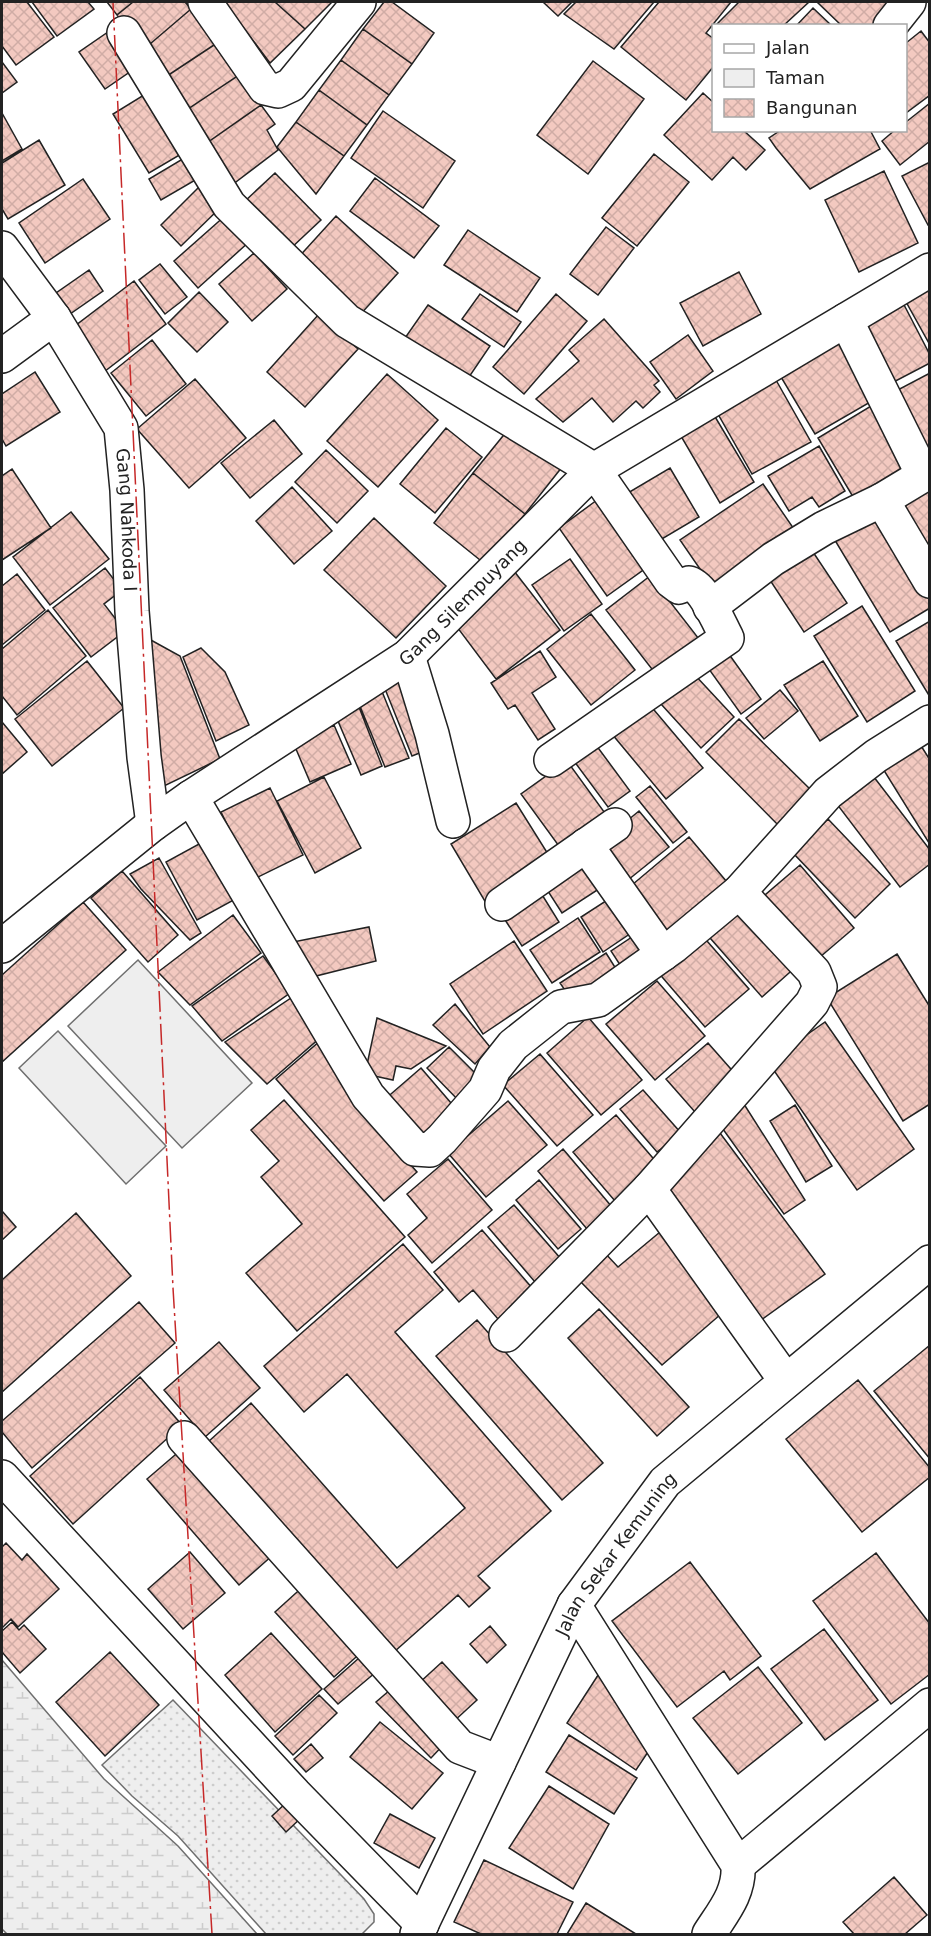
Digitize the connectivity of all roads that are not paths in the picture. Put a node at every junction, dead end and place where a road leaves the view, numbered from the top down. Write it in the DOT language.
graph roads {
  1 [pos="206,2"];
  2 [pos="359,2"];
  3 [pos="909,2"];
  4 [pos="892,24"];
  5 [pos="124,33"];
  6 [pos="2,248"];
  7 [pos="930,270"];
  8 [pos="54,318"];
  9 [pos="846,320"];
  10 [pos="2,356"];
  11 [pos="594,470"];
  12 [pos="926,473"];
  13 [pos="882,500"];
  14 [pos="930,581"];
  15 [pos="710,607"];
  16 [pos="408,656"];
  17 [pos="930,722"];
  18 [pos="551,760"];
  19 [pos="191,797"];
  20 [pos="453,820"];
  21 [pos="153,824"];
  22 [pos="615,825"];
  23 [pos="586,845"];
  24 [pos="739,892"];
  25 [pos="502,904"];
  26 [pos="2,946"];
  27 [pos="663,954"];
  28 [pos="650,1189"];
  29 [pos="926,1272"];
  30 [pos="506,1335"];
  31 [pos="786,1381"];
  32 [pos="184,1438"];
  33 [pos="2,1477"];
  34 [pos="574,1605"];
  35 [pos="930,1705"];
  36 [pos="499,1762"];
  37 [pos="738,1865"];
  38 [pos="419,1929"];
  39 [pos="709,1935"];
  1 -- 2 [label="street"];
  3 -- 4 [label="street"];
  5 -- 11 [label="street"];
  6 -- 8 [label="street, Gang Nahkoda I"];
  7 -- 9 [label="street, Gang Silempuyang"];
  8 -- 10 [label="street"];
  8 -- 21 [label="street, Gang Nahkoda I"];
  9 -- 11 [label="street, Gang Silempuyang"];
  9 -- 12 [label="street"];
  11 -- 15 [label="street"];
  11 -- 16 [label="street, Gang Silempuyang"];
  12 -- 13 [label="street"];
  13 -- 14 [label="street"];
  13 -- 15 [label="street"];
  15 -- 18 [label="street"];
  16 -- 19 [label="street, Gang Silempuyang"];
  16 -- 20 [label="street"];
  17 -- 24 [label="street"];
  19 -- 21 [label="street, Gang Silempuyang"];
  19 -- 27 [label="street"];
  21 -- 26 [label="street, Gang Silempuyang"];
  22 -- 23 [label="street"];
  23 -- 25 [label="street"];
  23 -- 27 [label="street"];
  24 -- 27 [label="street"];
  24 -- 28 [label="street"];
  28 -- 30 [label="street"];
  28 -- 31 [label="street"];
  29 -- 31 [label="street, Jalan Sekar Kemuning"];
  31 -- 34 [label="street, Jalan Sekar Kemuning"];
  32 -- 36 [label="street"];
  33 -- 38 [label="street"];
  34 -- 36 [label="street, Jalan Sekar Kemuning"];
  34 -- 37 [label="street"];
  35 -- 37 [label="street"];
  36 -- 38 [label="street, Jalan Sekar Kemuning"];
  37 -- 39 [label="street"];
}
